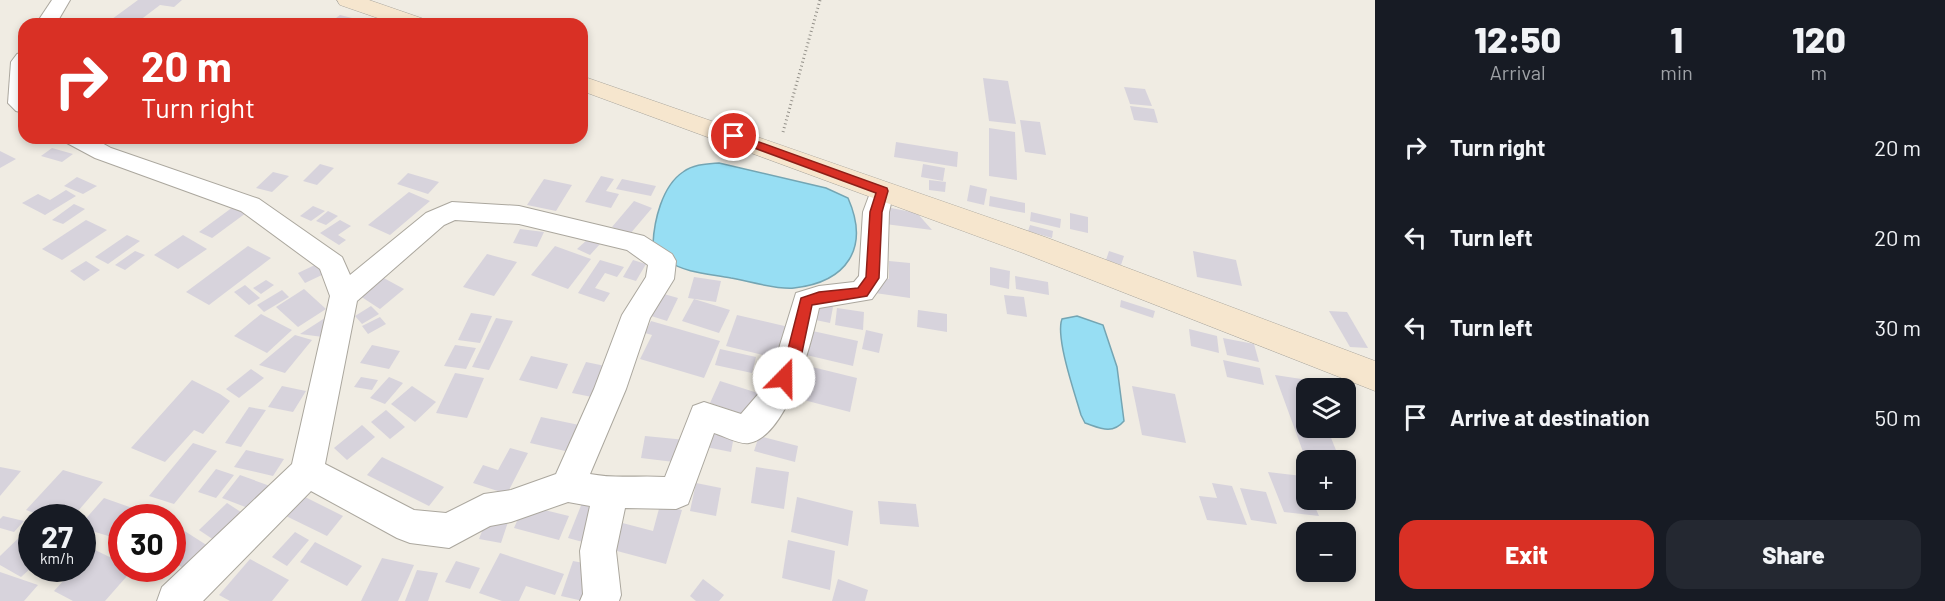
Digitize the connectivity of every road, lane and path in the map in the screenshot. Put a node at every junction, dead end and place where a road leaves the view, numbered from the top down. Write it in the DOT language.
graph roads {
  1 [pos="62,0"];
  2 [pos="348,0"];
  3 [pos="820,0"];
  4 [pos="50,18"];
  5 [pos="399,18"];
  6 [pos="588,85"];
  7 [pos="86,144"];
  8 [pos="778,152"];
  9 [pos="882,191"];
  10 [pos="344,296"];
  11 [pos="1375,376"];
  12 [pos="306,472"];
  13 [pos="568,486"];
  14 [pos="610,494"];
  15 [pos="176,601"];
  16 [pos="599,601"];
  1 -- 4 [label="street"];
  2 -- 5 [label="street"];
  3 -- 8 [label="path"];
  6 -- 8 [label="street"];
  7 -- 10 [label="street"];
  8 -- 9 [label="street"];
  9 -- 11 [label="street"];
  9 -- 14 [label="street"];
  10 -- 12 [label="street"];
  10 -- 13 [label="street"];
  12 -- 13 [label="street"];
  12 -- 15 [label="street"];
  13 -- 14 [label="street"];
  14 -- 16 [label="street"];
}
